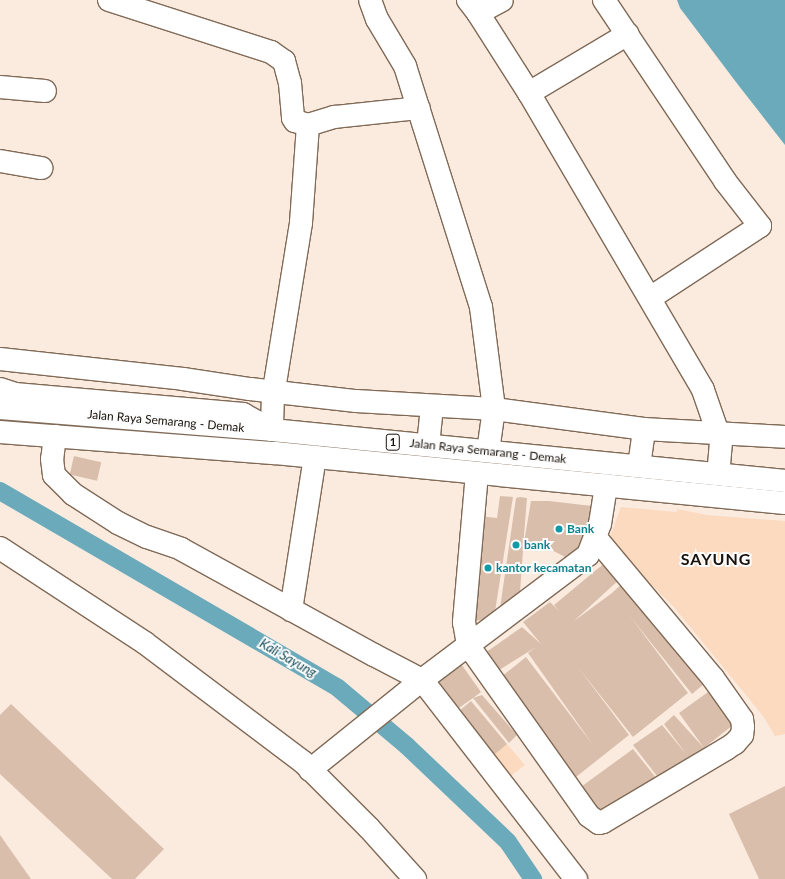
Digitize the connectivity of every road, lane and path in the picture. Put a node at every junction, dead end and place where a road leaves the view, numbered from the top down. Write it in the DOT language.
graph roads {
  1 [pos="109,0"];
  2 [pos="370,0"];
  3 [pos="502,0"];
  4 [pos="604,0"];
  5 [pos="157,7"];
  6 [pos="473,7"];
  7 [pos="628,34"];
  8 [pos="0,88"];
  9 [pos="45,91"];
  10 [pos="529,93"];
  11 [pos="420,108"];
  12 [pos="308,125"];
  13 [pos="0,161"];
  14 [pos="41,168"];
  15 [pos="650,298"];
  16 [pos="0,359"];
  17 [pos="134,388"];
  18 [pos="274,394"];
  19 [pos="5,397"];
  20 [pos="105,409"];
  21 [pos="431,410"];
  22 [pos="493,414"];
  23 [pos="272,427"];
  24 [pos="0,432"];
  25 [pos="55,436"];
  26 [pos="785,437"];
  27 [pos="428,441"];
  28 [pos="489,447"];
  29 [pos="641,447"];
  30 [pos="719,453"];
  31 [pos="315,457"];
  32 [pos="477,473"];
  33 [pos="785,481"];
  34 [pos="606,485"];
  35 [pos="785,502"];
  36 [pos="595,537"];
  37 [pos="0,548"];
  38 [pos="291,610"];
  39 [pos="468,645"];
  40 [pos="422,680"];
  41 [pos="310,770"];
  42 [pos="415,879"];
  43 [pos="576,879"];
  1 -- 5 [label="main road"];
  2 -- 11 [label="main road"];
  3 -- 6 [label="main road"];
  4 -- 7 [label="main road"];
  5 -- 12 [label="main road"];
  6 -- 10 [label="main road"];
  7 -- 10 [label="main road"];
  7 -- 15 [label="main road"];
  8 -- 9 [label="main road"];
  10 -- 15 [label="main road"];
  11 -- 12 [label="main road"];
  11 -- 22 [label="main road"];
  12 -- 18 [label="main road"];
  13 -- 14 [label="main road"];
  15 -- 30 [label="main road"];
  16 -- 17 [label="main road"];
  17 -- 18 [label="main road"];
  17 -- 20 [label="main road"];
  17 -- 23 [label="main road"];
  18 -- 21 [label="main road"];
  18 -- 23 [label="main road"];
  19 -- 20 [label="main road, Jalan Raya Semarang - Demak / 1"];
  20 -- 23 [label="main road, Jalan Raya Semarang - Demak / 1"];
  21 -- 22 [label="main road"];
  21 -- 27 [label="main road"];
  22 -- 28 [label="main road"];
  22 -- 29 [label="main road"];
  23 -- 27 [label="main road, Jalan Raya Semarang - Demak / 1"];
  24 -- 25 [label="main road, Jalan Raya Semarang - Demak / 1"];
  25 -- 31 [label="main road, Jalan Raya Semarang - Demak / 1"];
  25 -- 38 [label="main road"];
  26 -- 30 [label="main road"];
  27 -- 28 [label="main road, Jalan Raya Semarang - Demak / 1"];
  28 -- 29 [label="main road, Jalan Raya Semarang - Demak / 1"];
  29 -- 30 [label="main road, Jalan Raya Semarang - Demak / 1"];
  29 -- 30 [label="main road"];
  30 -- 33 [label="main road, Jalan Raya Semarang - Demak / 1"];
  31 -- 32 [label="main road, Jalan Raya Semarang - Demak / 1"];
  31 -- 38 [label="main road"];
  32 -- 34 [label="main road, Jalan Raya Semarang - Demak / 1"];
  32 -- 39 [label="main road"];
  34 -- 35 [label="main road, Jalan Raya Semarang - Demak / 1"];
  34 -- 36 [label="main road"];
  36 -- 39 [label="main road"];
  36 -- 39 [label="main road"];
  37 -- 41 [label="main road"];
  38 -- 40 [label="main road"];
  39 -- 40 [label="main road"];
  40 -- 41 [label="main road"];
  40 -- 43 [label="main road"];
  41 -- 42 [label="main road"];
}
